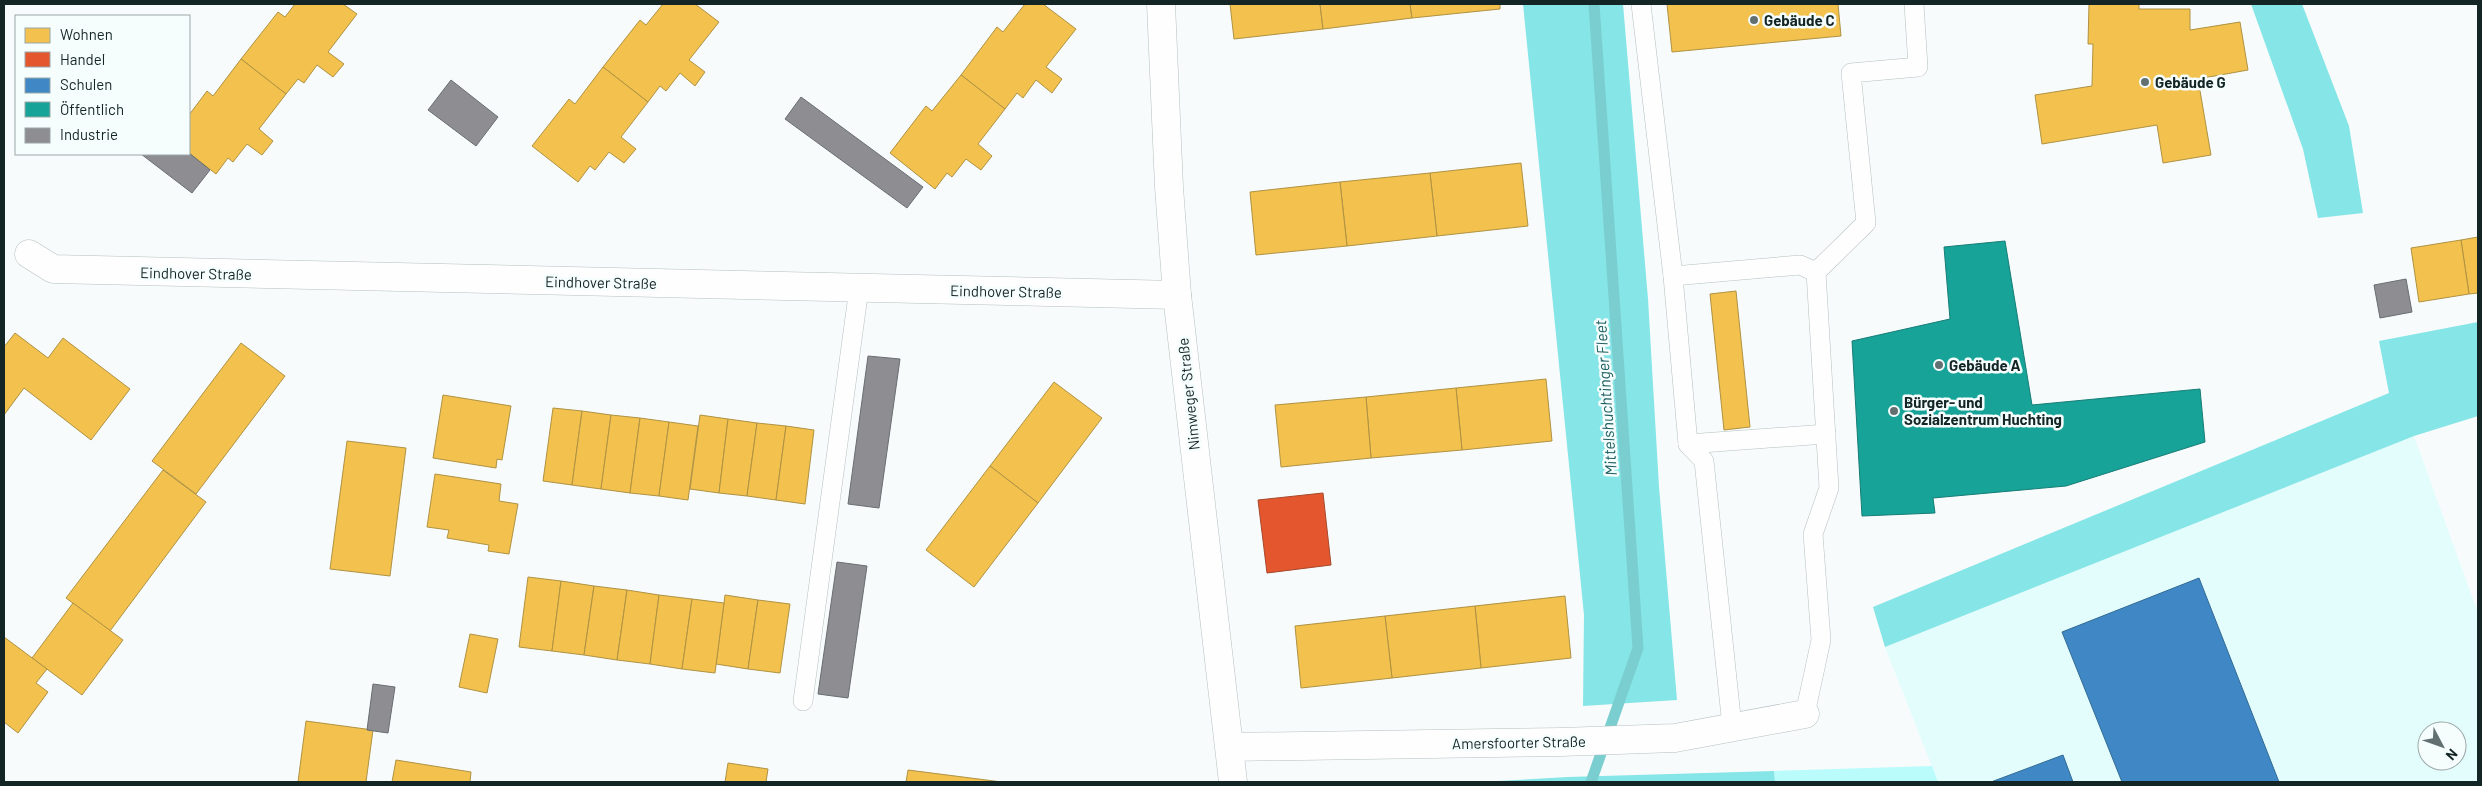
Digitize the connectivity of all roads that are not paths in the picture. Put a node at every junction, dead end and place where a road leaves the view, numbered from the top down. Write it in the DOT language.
graph roads {
  1 [pos="1161,4"];
  2 [pos="1641,4"];
  3 [pos="1914,4"];
  4 [pos="30,254"];
  5 [pos="1816,272"];
  6 [pos="1673,276"];
  7 [pos="859,288"];
  8 [pos="1177,295"];
  9 [pos="1826,434"];
  10 [pos="1688,444"];
  11 [pos="803,701"];
  12 [pos="1805,714"];
  13 [pos="1732,726"];
  14 [pos="1230,747"];
  15 [pos="1233,782"];
  1 -- 8 [label="street, Nimweger Straße"];
  2 -- 6 [label="lane"];
  3 -- 5 [label="lane"];
  4 -- 7 [label="street, Eindhover Straße"];
  5 -- 6 [label="lane"];
  5 -- 9 [label="lane"];
  6 -- 10 [label="lane"];
  7 -- 8 [label="street, Eindhover Straße"];
  7 -- 11 [label="lane"];
  8 -- 14 [label="street, Nimweger Straße"];
  9 -- 10 [label="lane"];
  9 -- 12 [label="lane"];
  10 -- 13 [label="lane"];
  12 -- 13 [label="street, Amersfoorter Straße"];
  13 -- 14 [label="street, Amersfoorter Straße"];
  14 -- 15 [label="street, Nimweger Straße"];
}
